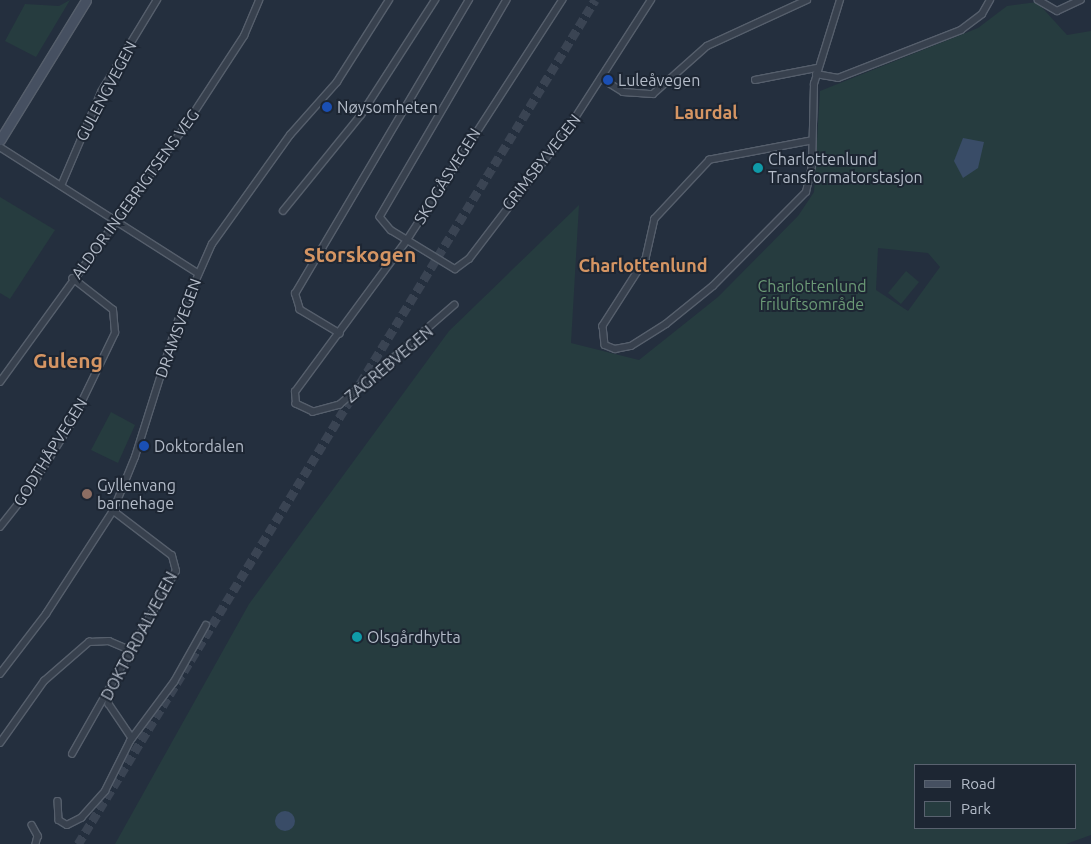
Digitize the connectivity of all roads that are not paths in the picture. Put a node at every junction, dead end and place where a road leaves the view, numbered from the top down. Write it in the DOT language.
graph roads {
  1 [pos="86,0"];
  2 [pos="157,0"];
  3 [pos="259,0"];
  4 [pos="389,0"];
  5 [pos="435,0"];
  6 [pos="469,0"];
  7 [pos="507,0"];
  8 [pos="562,0"];
  9 [pos="651,0"];
  10 [pos="807,0"];
  11 [pos="840,0"];
  12 [pos="990,0"];
  13 [pos="1038,0"];
  14 [pos="1081,0"];
  15 [pos="817,71"];
  16 [pos="601,78"];
  17 [pos="755,80"];
  18 [pos="0,140"];
  19 [pos="812,141"];
  20 [pos="0,146"];
  21 [pos="61,186"];
  22 [pos="283,211"];
  23 [pos="114,220"];
  24 [pos="407,240"];
  25 [pos="198,273"];
  26 [pos="73,279"];
  27 [pos="455,305"];
  28 [pos="340,334"];
  29 [pos="0,382"];
  30 [pos="293,398"];
  31 [pos="113,511"];
  32 [pos="0,527"];
  33 [pos="206,625"];
  34 [pos="132,652"];
  35 [pos="0,674"];
  36 [pos="108,695"];
  37 [pos="132,738"];
  38 [pos="0,743"];
  39 [pos="72,754"];
  40 [pos="58,800"];
  41 [pos="32,825"];
  42 [pos="36,844"];
  1 -- 18 [label="street"];
  2 -- 21 [label="street, GULENGVEGEN"];
  3 -- 23 [label="street, ALDOR INGEBRIGTSENS VEG"];
  4 -- 25 [label="street, DRAMSVEGEN"];
  5 -- 22 [label="street"];
  6 -- 28 [label="street"];
  7 -- 24 [label="street"];
  8 -- 24 [label="street, SKOGÅSVEGEN"];
  9 -- 16 [label="street, GRIMSBYVEGEN"];
  10 -- 16 [label="street"];
  11 -- 15 [label="street"];
  12 -- 15 [label="street"];
  13 -- 14 [label="street"];
  15 -- 17 [label="street"];
  15 -- 19 [label="street"];
  16 -- 24 [label="street, GRIMSBYVEGEN"];
  19 -- 19 [label="street"];
  20 -- 21 [label="street"];
  21 -- 23 [label="street"];
  23 -- 25 [label="street"];
  23 -- 26 [label="street, ALDOR INGEBRIGTSENS VEG"];
  24 -- 28 [label="street, SKOGÅSVEGEN"];
  25 -- 31 [label="street, DRAMSVEGEN"];
  26 -- 29 [label="street, ALDOR INGEBRIGTSENS VEG"];
  26 -- 32 [label="street, GODTHÅPVEGEN"];
  27 -- 30 [label="street, ZAGREBVEGEN"];
  28 -- 30 [label="street, SKOGÅSVEGEN"];
  31 -- 34 [label="street, DOKTORDALVEGEN"];
  31 -- 35 [label="street, DRAMSVEGEN"];
  33 -- 37 [label="street"];
  34 -- 36 [label="street, DOKTORDALVEGEN"];
  34 -- 38 [label="street"];
  36 -- 37 [label="street"];
  36 -- 39 [label="street, DOKTORDALVEGEN"];
  37 -- 40 [label="street"];
  41 -- 42 [label="street"];
}
